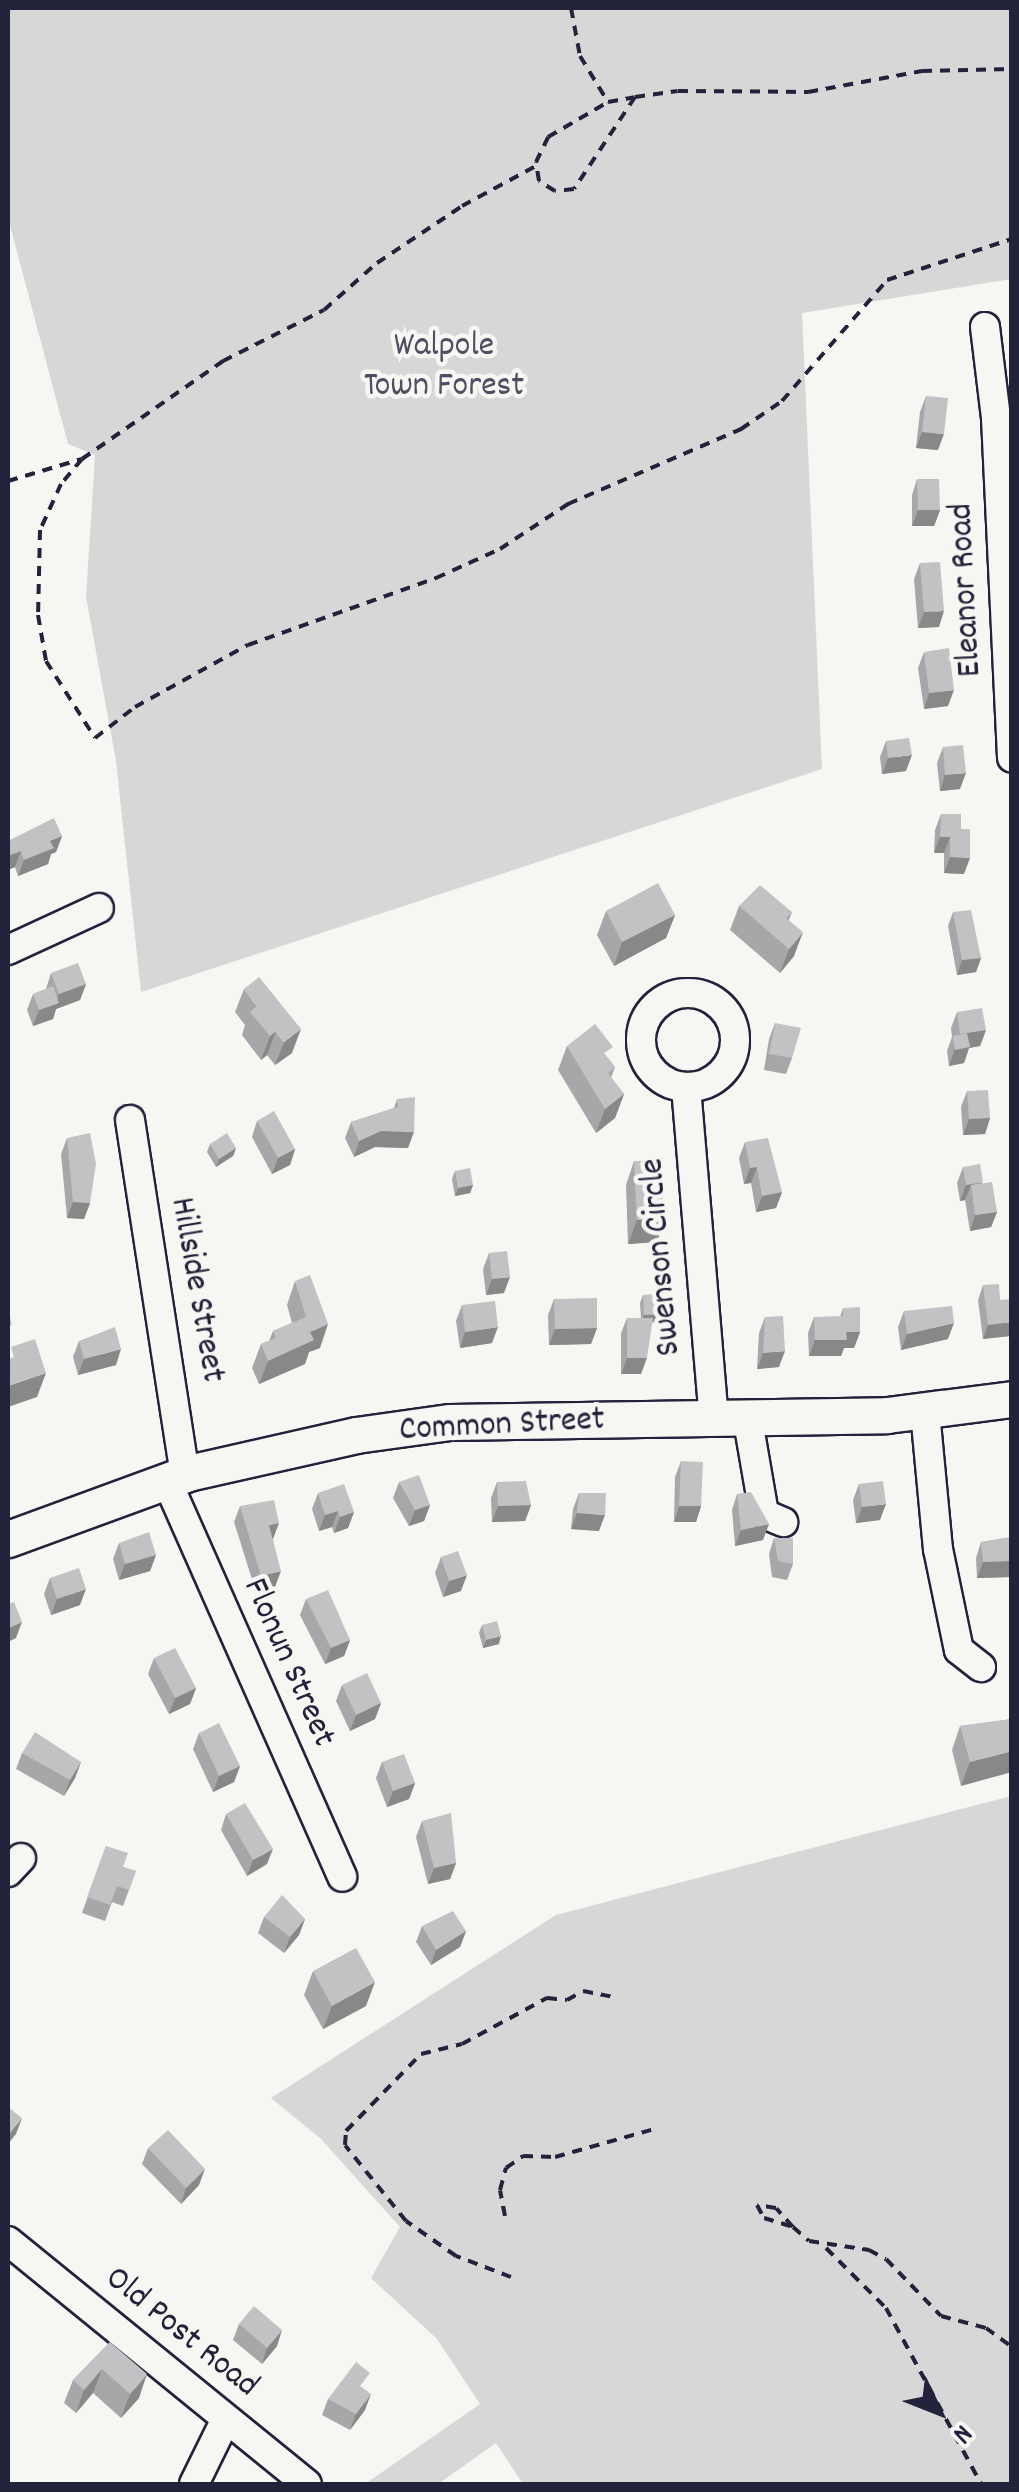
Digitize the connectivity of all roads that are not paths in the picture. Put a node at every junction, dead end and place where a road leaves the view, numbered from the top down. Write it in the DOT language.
graph roads {
  1 [pos="986,326"];
  2 [pos="1012,758"];
  3 [pos="99,908"];
  4 [pos="8,950"];
  5 [pos="686,1087"];
  6 [pos="130,1120"];
  7 [pos="1012,1398"];
  8 [pos="925,1412"];
  9 [pos="731,1421"];
  10 [pos="175,1476"];
  11 [pos="784,1522"];
  12 [pos="8,1539"];
  13 [pos="981,1666"];
  14 [pos="342,1877"];
  15 [pos="8,2240"];
  16 [pos="226,2419"];
  17 [pos="194,2484"];
  18 [pos="307,2484"];
  1 -- 2 [label="street, Eleanor Road"];
  3 -- 4 [label="street"];
  5 -- 9 [label="street, Swenson Circle"];
  6 -- 10 [label="street, Hillside Street"];
  7 -- 8 [label="main road, Common Street"];
  8 -- 9 [label="main road, Common Street"];
  8 -- 13 [label="street"];
  9 -- 10 [label="main road, Common Street"];
  9 -- 11 [label="street, Swenson Circle"];
  10 -- 12 [label="main road, Common Street"];
  10 -- 14 [label="street, Flonun Street"];
  15 -- 16 [label="street, Old Post Road"];
  16 -- 17 [label="street"];
  16 -- 18 [label="street, Old Post Road"];
}
